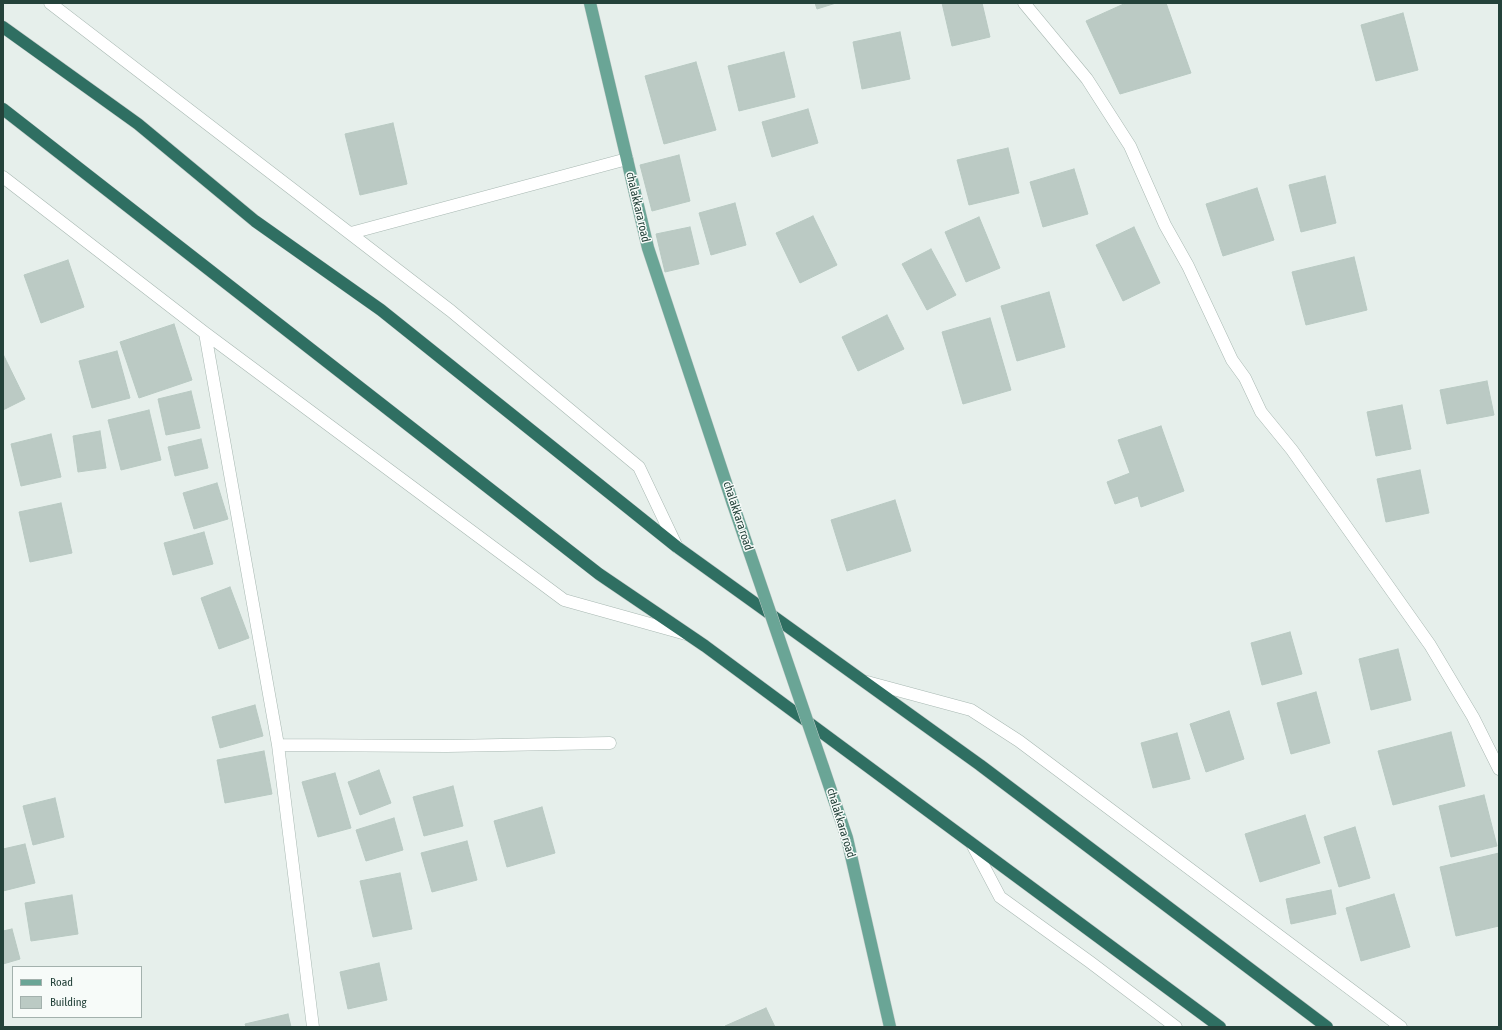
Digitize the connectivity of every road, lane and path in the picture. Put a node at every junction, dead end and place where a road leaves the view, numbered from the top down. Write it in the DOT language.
graph roads {
  1 [pos="50,3"];
  2 [pos="590,3"];
  3 [pos="1024,3"];
  4 [pos="3,27"];
  5 [pos="3,109"];
  6 [pos="627,159"];
  7 [pos="3,177"];
  8 [pos="351,234"];
  9 [pos="205,333"];
  10 [pos="677,547"];
  11 [pos="689,635"];
  12 [pos="867,682"];
  13 [pos="610,744"];
  14 [pos="278,745"];
  15 [pos="1499,769"];
  16 [pos="972,844"];
  17 [pos="313,1027"];
  18 [pos="890,1027"];
  19 [pos="1176,1027"];
  20 [pos="1220,1027"];
  21 [pos="1327,1027"];
  22 [pos="1401,1027"];
  1 -- 8 [label="street"];
  2 -- 6 [label="main road, chalakkara road"];
  3 -- 15 [label="street"];
  4 -- 10 [label="highway"];
  5 -- 11 [label="highway"];
  6 -- 8 [label="street"];
  6 -- 18 [label="main road, chalakkara road, bridge"];
  7 -- 9 [label="street"];
  8 -- 10 [label="street"];
  9 -- 11 [label="street"];
  9 -- 14 [label="street"];
  10 -- 12 [label="highway"];
  11 -- 16 [label="highway"];
  12 -- 21 [label="highway"];
  12 -- 22 [label="street"];
  13 -- 14 [label="street"];
  14 -- 17 [label="street"];
  16 -- 19 [label="street"];
  16 -- 20 [label="highway"];
}
